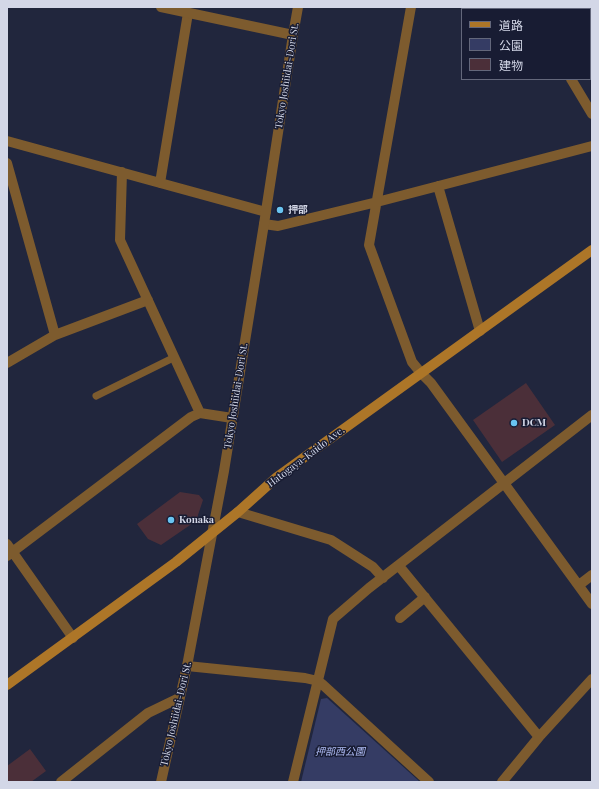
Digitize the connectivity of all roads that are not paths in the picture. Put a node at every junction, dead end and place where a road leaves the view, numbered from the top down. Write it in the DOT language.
graph roads {
  1 [pos="161,7"];
  2 [pos="298,7"];
  3 [pos="411,7"];
  4 [pos="188,13"];
  5 [pos="293,35"];
  6 [pos="572,80"];
  7 [pos="592,114"];
  8 [pos="7,141"];
  9 [pos="592,146"];
  10 [pos="7,163"];
  11 [pos="122,172"];
  12 [pos="160,183"];
  13 [pos="438,186"];
  14 [pos="377,202"];
  15 [pos="266,212"];
  16 [pos="264,224"];
  17 [pos="592,250"];
  18 [pos="148,300"];
  19 [pos="480,331"];
  20 [pos="55,335"];
  21 [pos="175,357"];
  22 [pos="7,363"];
  23 [pos="421,374"];
  24 [pos="96,396"];
  25 [pos="200,413"];
  26 [pos="592,415"];
  27 [pos="232,418"];
  28 [pos="504,483"];
  29 [pos="238,512"];
  30 [pos="213,532"];
  31 [pos="9,551"];
  32 [pos="399,566"];
  33 [pos="592,575"];
  34 [pos="383,578"];
  35 [pos="579,585"];
  36 [pos="424,597"];
  37 [pos="592,604"];
  38 [pos="400,618"];
  39 [pos="73,638"];
  40 [pos="187,666"];
  41 [pos="592,679"];
  42 [pos="318,682"];
  43 [pos="7,685"];
  44 [pos="179,698"];
  45 [pos="539,736"];
  46 [pos="61,782"];
  47 [pos="161,782"];
  48 [pos="293,782"];
  49 [pos="429,782"];
  50 [pos="502,782"];
  1 -- 4 [label="street"];
  2 -- 5 [label="street, Tokyo Joshiidai-Dori St."];
  3 -- 14 [label="street"];
  4 -- 5 [label="street"];
  4 -- 12 [label="street"];
  5 -- 15 [label="street, Tokyo Joshiidai-Dori St."];
  6 -- 7 [label="street"];
  8 -- 11 [label="street"];
  9 -- 13 [label="street"];
  10 -- 20 [label="street"];
  11 -- 12 [label="street"];
  11 -- 18 [label="street"];
  12 -- 15 [label="street"];
  13 -- 14 [label="street"];
  13 -- 19 [label="street"];
  14 -- 16 [label="street"];
  14 -- 23 [label="street"];
  15 -- 16 [label="street, Tokyo Joshiidai-Dori St."];
  16 -- 27 [label="street, Tokyo Joshiidai-Dori St."];
  17 -- 19 [label="main road, Hatogaya-Kaido Ave."];
  18 -- 20 [label="street"];
  18 -- 21 [label="street"];
  19 -- 23 [label="main road, Hatogaya-Kaido Ave."];
  20 -- 22 [label="street"];
  21 -- 24 [label="lane"];
  21 -- 25 [label="street"];
  23 -- 28 [label="street"];
  23 -- 29 [label="main road, Hatogaya-Kaido Ave."];
  25 -- 27 [label="street"];
  25 -- 31 [label="street"];
  26 -- 28 [label="street"];
  27 -- 30 [label="street, Tokyo Joshiidai-Dori St."];
  28 -- 32 [label="street"];
  28 -- 35 [label="street"];
  29 -- 30 [label="main road, Hatogaya-Kaido Ave."];
  29 -- 34 [label="street"];
  30 -- 39 [label="main road, Hatogaya-Kaido Ave."];
  30 -- 40 [label="street, Tokyo Joshiidai-Dori St."];
  31 -- 39 [label="street"];
  32 -- 34 [label="street"];
  32 -- 36 [label="street"];
  33 -- 35 [label="street"];
  34 -- 42 [label="street"];
  35 -- 37 [label="street"];
  36 -- 38 [label="street"];
  36 -- 45 [label="street"];
  39 -- 43 [label="main road, Hatogaya-Kaido Ave."];
  40 -- 42 [label="street"];
  40 -- 44 [label="street, Tokyo Joshiidai-Dori St."];
  41 -- 45 [label="street"];
  42 -- 48 [label="street"];
  42 -- 49 [label="street"];
  44 -- 46 [label="street"];
  44 -- 47 [label="street, Tokyo Joshiidai-Dori St."];
  45 -- 50 [label="street"];
}
